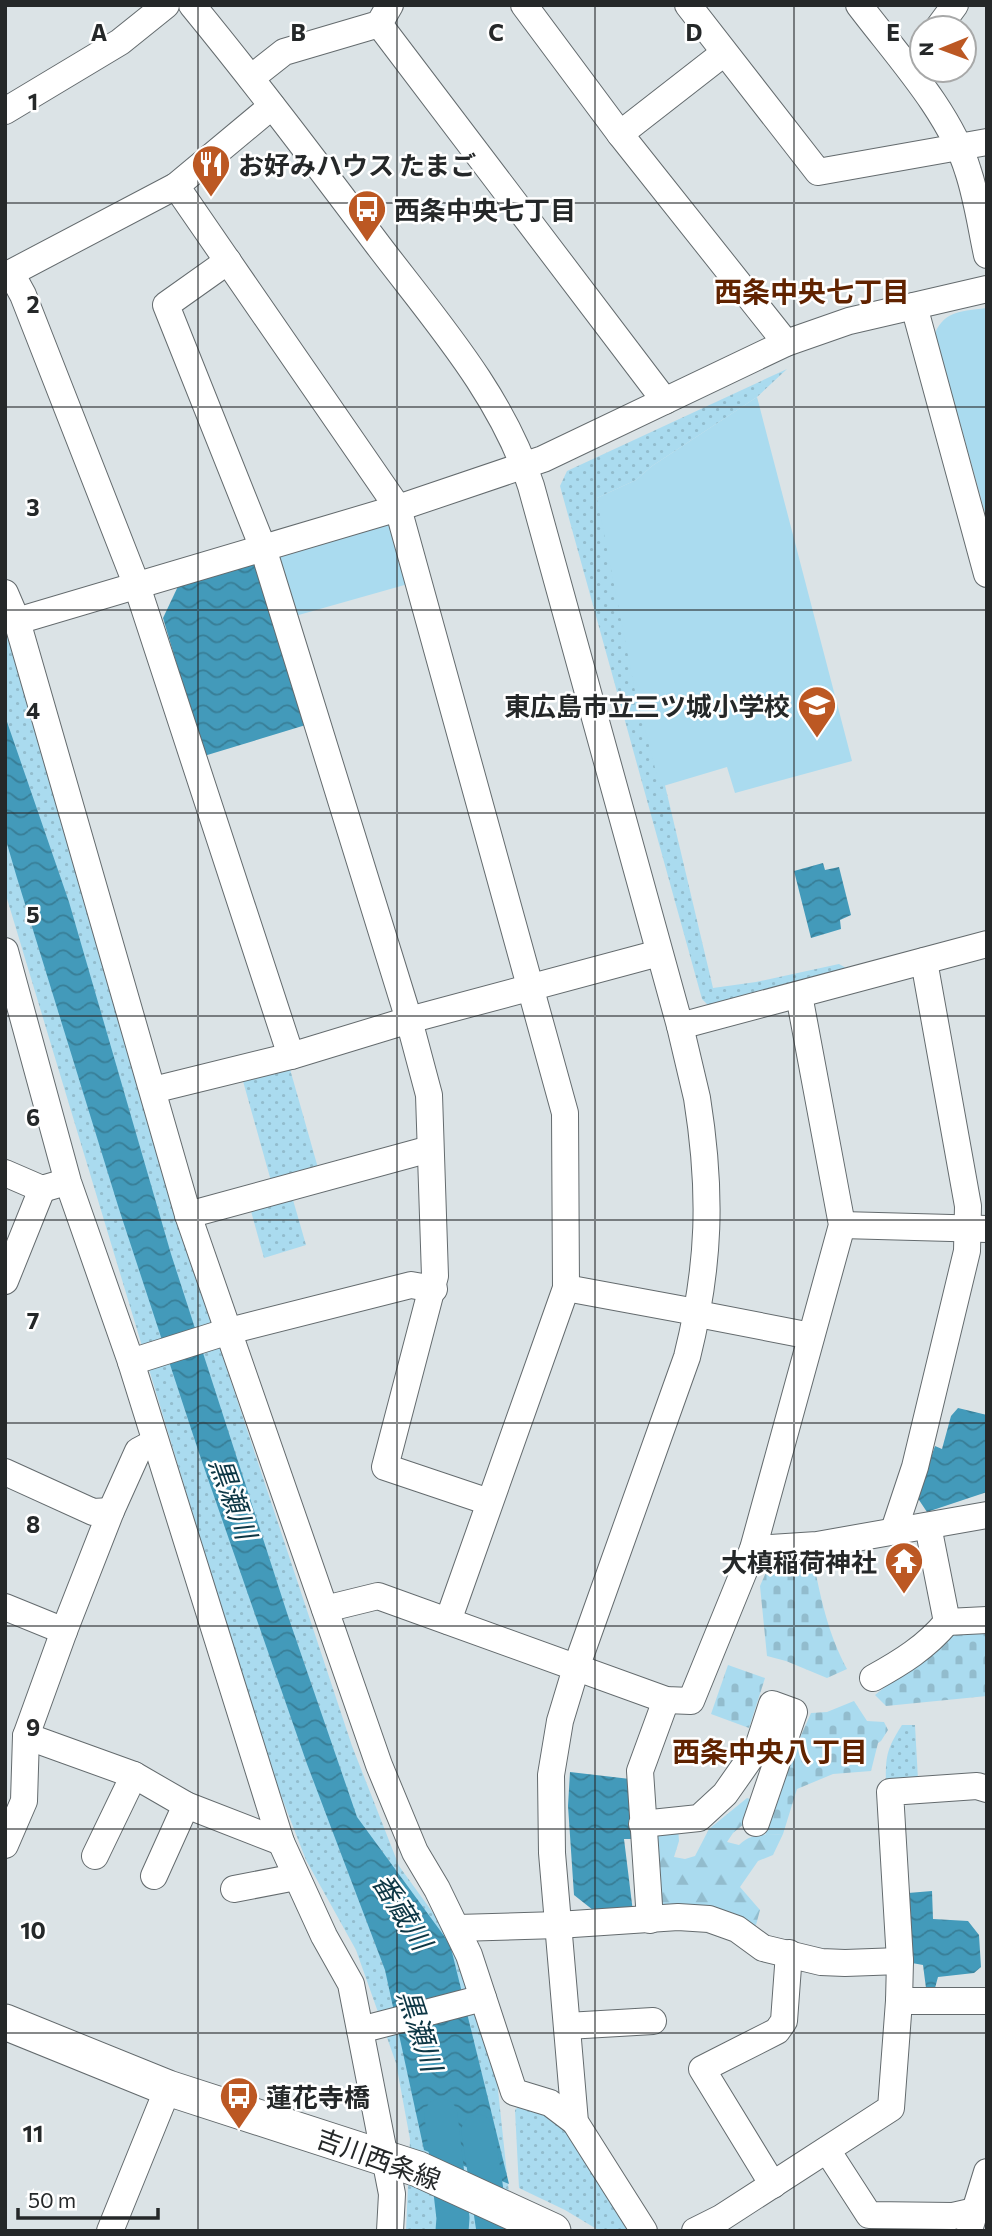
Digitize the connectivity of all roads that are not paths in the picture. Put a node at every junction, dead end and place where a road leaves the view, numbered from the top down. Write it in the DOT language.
graph roads {
  1 [pos="166,5"];
  2 [pos="192,5"];
  3 [pos="524,5"];
  4 [pos="688,5"];
  5 [pos="859,5"];
  6 [pos="385,15"];
  7 [pos="908,52"];
  8 [pos="724,53"];
  9 [pos="251,78"];
  10 [pos="928,84"];
  11 [pos="272,106"];
  12 [pos="5,111"];
  13 [pos="620,134"];
  14 [pos="987,142"];
  15 [pos="959,148"];
  16 [pos="176,186"];
  17 [pos="987,255"];
  18 [pos="228,261"];
  19 [pos="8,274"];
  20 [pos="987,289"];
  21 [pos="914,306"];
  22 [pos="786,343"];
  23 [pos="665,401"];
  24 [pos="524,465"];
  25 [pos="398,508"];
  26 [pos="263,548"];
  27 [pos="987,574"];
  28 [pos="137,586"];
  29 [pos="5,593"];
  30 [pos="17,621"];
  31 [pos="987,944"];
  32 [pos="5,951"];
  33 [pos="659,953"];
  34 [pos="924,961"];
  35 [pos="531,989"];
  36 [pos="799,995"];
  37 [pos="409,1020"];
  38 [pos="680,1026"];
  39 [pos="291,1056"];
  40 [pos="153,1090"];
  41 [pos="430,1149"];
  42 [pos="5,1173"];
  43 [pos="68,1182"];
  44 [pos="42,1189"];
  45 [pos="188,1215"];
  46 [pos="842,1225"];
  47 [pos="977,1228"];
  48 [pos="6,1279"];
  49 [pos="566,1288"];
  50 [pos="434,1289"];
  51 [pos="698,1314"];
  52 [pos="226,1332"];
  53 [pos="811,1336"];
  54 [pos="135,1361"];
  55 [pos="155,1442"];
  56 [pos="5,1472"];
  57 [pos="489,1502"];
  58 [pos="111,1511"];
  59 [pos="987,1515"];
  60 [pos="928,1526"];
  61 [pos="894,1530"];
  62 [pos="753,1549"];
  63 [pos="5,1607"];
  64 [pos="325,1609"];
  65 [pos="987,1620"];
  66 [pos="448,1621"];
  67 [pos="947,1622"];
  68 [pos="65,1631"];
  69 [pos="576,1668"];
  70 [pos="873,1678"];
  71 [pos="666,1700"];
  72 [pos="26,1736"];
  73 [pos="134,1775"];
  74 [pos="987,1789"];
  75 [pos="15,1795"];
  76 [pos="186,1805"];
  77 [pos="756,1823"];
  78 [pos="642,1824"];
  79 [pos="282,1842"];
  80 [pos="5,1845"];
  81 [pos="96,1856"];
  82 [pos="154,1876"];
  83 [pos="296,1877"];
  84 [pos="234,1889"];
  85 [pos="650,1920"];
  86 [pos="558,1925"];
  87 [pos="457,1928"];
  88 [pos="789,1953"];
  89 [pos="900,1961"];
  90 [pos="479,1998"];
  91 [pos="899,2001"];
  92 [pos="987,2001"];
  93 [pos="653,2021"];
  94 [pos="5,2022"];
  95 [pos="567,2026"];
  96 [pos="368,2028"];
  97 [pos="168,2088"];
  98 [pos="575,2122"];
  99 [pos="827,2150"];
  100 [pos="402,2163"];
  101 [pos="987,2172"];
  102 [pos="774,2185"];
  103 [pos="972,2221"];
  104 [pos="529,2223"];
  105 [pos="110,2231"];
  106 [pos="390,2231"];
  107 [pos="644,2231"];
  108 [pos="695,2231"];
  1 -- 12 [label="street"];
  2 -- 9 [label="street"];
  3 -- 13 [label="street"];
  4 -- 8 [label="street"];
  5 -- 7 [label="street"];
  6 -- 9 [label="street"];
  6 -- 23 [label="street"];
  8 -- 13 [label="street"];
  8 -- 15 [label="street"];
  9 -- 11 [label="street"];
  10 -- 15 [label="street"];
  11 -- 16 [label="street"];
  11 -- 24 [label="street"];
  13 -- 22 [label="street"];
  14 -- 15 [label="street"];
  15 -- 17 [label="street"];
  16 -- 18 [label="street"];
  16 -- 19 [label="street"];
  18 -- 25 [label="street"];
  18 -- 26 [label="street"];
  19 -- 28 [label="street"];
  20 -- 21 [label="street"];
  21 -- 22 [label="street"];
  21 -- 27 [label="street"];
  22 -- 23 [label="street"];
  23 -- 24 [label="street"];
  24 -- 25 [label="street"];
  24 -- 33 [label="street"];
  25 -- 26 [label="street"];
  25 -- 35 [label="street"];
  26 -- 28 [label="street"];
  26 -- 37 [label="street"];
  28 -- 30 [label="street"];
  28 -- 39 [label="street"];
  29 -- 30 [label="street"];
  30 -- 40 [label="street"];
  31 -- 34 [label="street"];
  32 -- 43 [label="street"];
  33 -- 35 [label="street"];
  33 -- 38 [label="street"];
  34 -- 36 [label="street"];
  34 -- 47 [label="street"];
  35 -- 37 [label="street"];
  35 -- 49 [label="street"];
  36 -- 38 [label="street"];
  36 -- 46 [label="street"];
  37 -- 39 [label="street"];
  37 -- 41 [label="street"];
  38 -- 51 [label="street"];
  39 -- 40 [label="street"];
  40 -- 45 [label="street"];
  41 -- 45 [label="street"];
  41 -- 50 [label="street"];
  42 -- 44 [label="street"];
  43 -- 44 [label="street"];
  43 -- 54 [label="street"];
  44 -- 48 [label="street"];
  45 -- 52 [label="street"];
  46 -- 47 [label="street"];
  46 -- 53 [label="street"];
  47 -- 61 [label="street"];
  49 -- 51 [label="street"];
  49 -- 57 [label="street"];
  50 -- 52 [label="street"];
  50 -- 57 [label="street"];
  51 -- 53 [label="street"];
  51 -- 69 [label="street"];
  52 -- 54 [label="street"];
  52 -- 64 [label="street"];
  53 -- 62 [label="street"];
  54 -- 55 [label="street"];
  55 -- 58 [label="street"];
  55 -- 79 [label="street"];
  56 -- 58 [label="street"];
  57 -- 66 [label="street"];
  58 -- 68 [label="street"];
  59 -- 60 [label="street"];
  60 -- 61 [label="street"];
  60 -- 67 [label="street"];
  61 -- 62 [label="street"];
  62 -- 71 [label="street"];
  63 -- 68 [label="street"];
  64 -- 66 [label="street"];
  64 -- 87 [label="street"];
  65 -- 67 [label="street"];
  66 -- 69 [label="street"];
  67 -- 70 [label="street"];
  68 -- 72 [label="street"];
  69 -- 71 [label="street"];
  69 -- 86 [label="street"];
  71 -- 78 [label="street"];
  72 -- 73 [label="street"];
  72 -- 75 [label="street"];
  73 -- 76 [label="street"];
  73 -- 81 [label="street"];
  74 -- 89 [label="street"];
  75 -- 80 [label="street"];
  76 -- 79 [label="street"];
  76 -- 82 [label="street"];
  77 -- 78 [label="street"];
  78 -- 85 [label="street"];
  79 -- 83 [label="street"];
  83 -- 84 [label="street"];
  83 -- 96 [label="street"];
  85 -- 86 [label="street"];
  85 -- 88 [label="street"];
  86 -- 87 [label="street"];
  86 -- 95 [label="street"];
  87 -- 90 [label="street"];
  88 -- 89 [label="street"];
  88 -- 102 [label="street"];
  89 -- 91 [label="street"];
  90 -- 96 [label="street"];
  90 -- 98 [label="street"];
  91 -- 92 [label="street"];
  91 -- 99 [label="street"];
  93 -- 95 [label="street"];
  94 -- 97 [label="main road, 吉川西条線"];
  95 -- 98 [label="street"];
  96 -- 100 [label="street"];
  97 -- 100 [label="main road, 吉川西条線"];
  97 -- 105 [label="street"];
  98 -- 107 [label="street"];
  99 -- 102 [label="street"];
  99 -- 103 [label="street"];
  100 -- 104 [label="main road, 吉川西条線"];
  100 -- 106 [label="street"];
  101 -- 103 [label="street"];
  102 -- 108 [label="street"];
}
